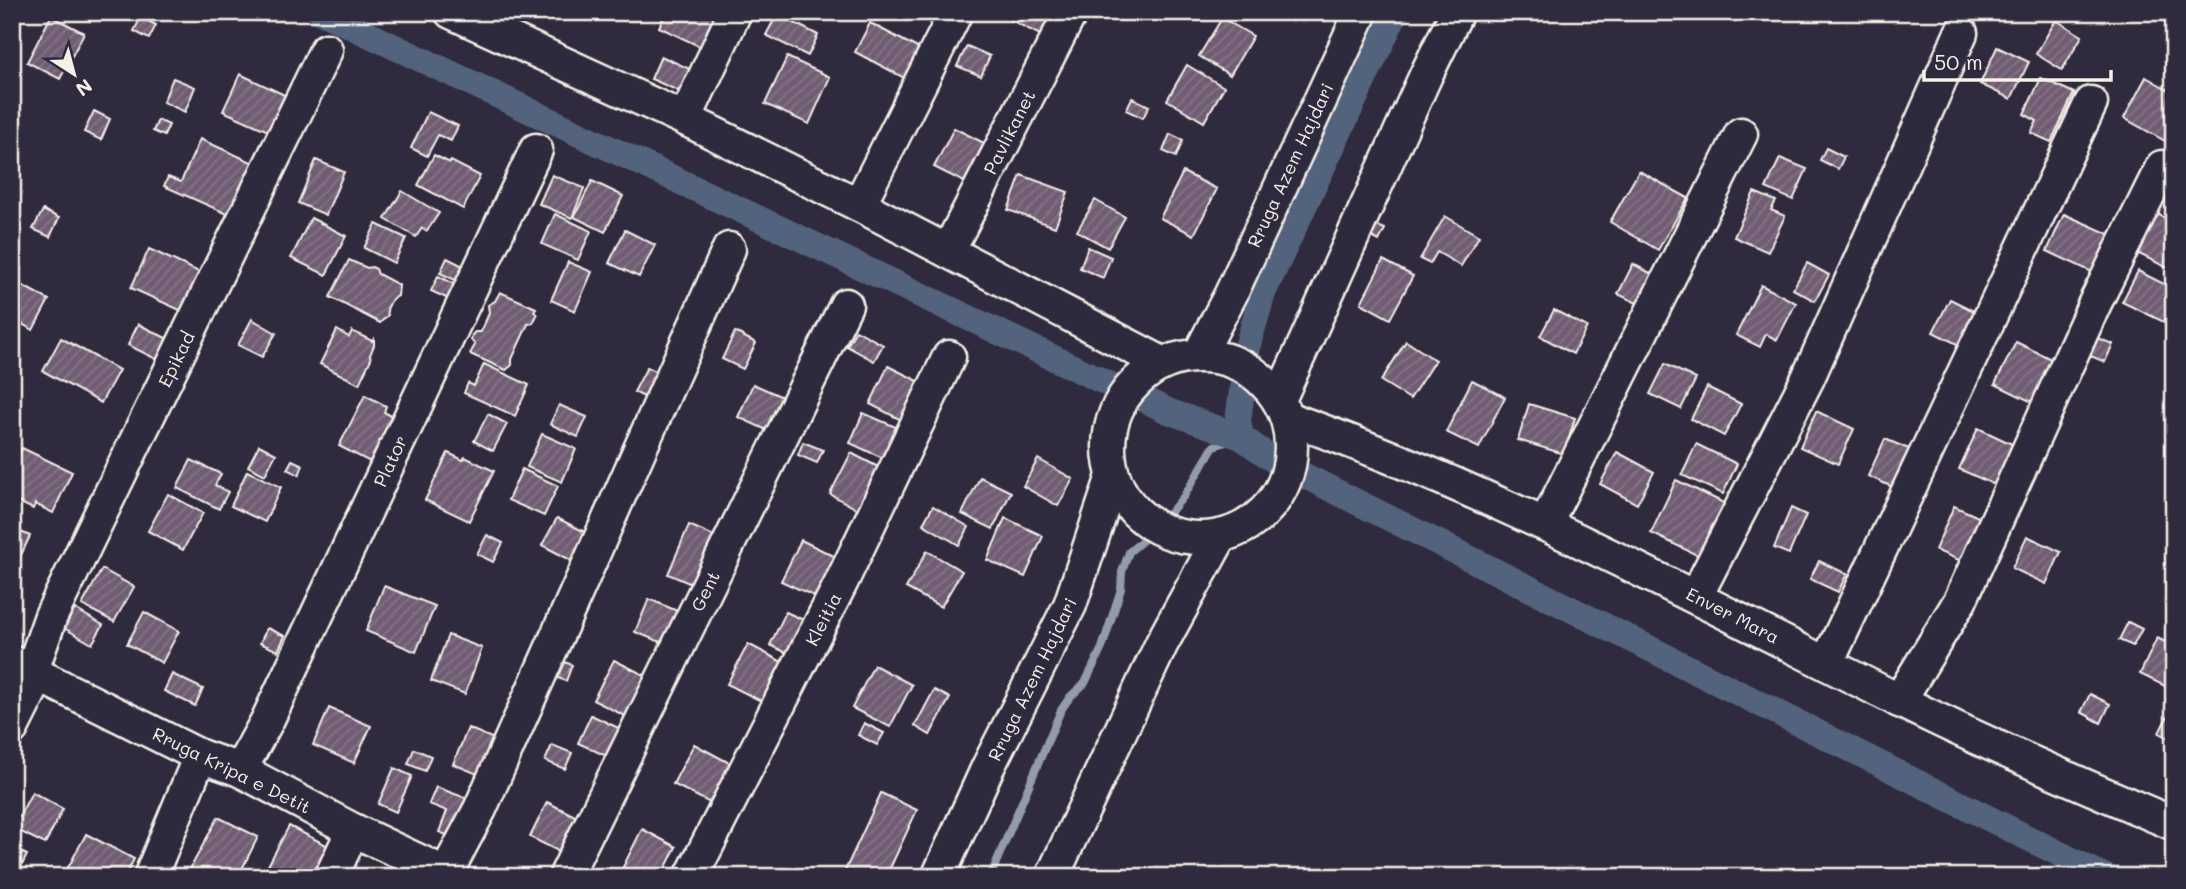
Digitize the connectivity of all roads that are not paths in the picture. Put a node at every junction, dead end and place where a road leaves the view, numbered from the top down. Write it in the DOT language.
graph roads {
  1 [pos="451,12"];
  2 [pos="735,12"];
  3 [pos="956,12"];
  4 [pos="1071,12"];
  5 [pos="1361,12"];
  6 [pos="1457,12"];
  7 [pos="1961,33"];
  8 [pos="326,50"];
  9 [pos="2091,103"];
  10 [pos="685,119"];
  11 [pos="1741,134"];
  12 [pos="536,150"];
  13 [pos="2162,167"];
  14 [pos="859,205"];
  15 [pos="729,249"];
  16 [pos="948,251"];
  17 [pos="846,305"];
  18 [pos="1199,355"];
  19 [pos="949,357"];
  20 [pos="1162,363"];
  21 [pos="1283,409"];
  22 [pos="1113,476"];
  23 [pos="1546,523"];
  24 [pos="1220,537"];
  25 [pos="1696,596"];
  26 [pos="1827,663"];
  27 [pos="28,669"];
  28 [pos="1899,701"];
  29 [pos="12,728"];
  30 [pos="200,756"];
  31 [pos="240,770"];
  32 [pos="2174,824"];
  33 [pos="354,830"];
  34 [pos="449,875"];
  35 [pos="150,877"];
  36 [pos="331,877"];
  37 [pos="565,877"];
  38 [pos="691,877"];
  39 [pos="938,877"];
  40 [pos="1052,877"];
  1 -- 10 [label="street"];
  2 -- 10 [label="street"];
  3 -- 14 [label="street"];
  4 -- 16 [label="street, Pavlikanet"];
  5 -- 18 [label="street, Rruga Azem Hajdari"];
  6 -- 21 [label="street"];
  7 -- 25 [label="street"];
  8 -- 27 [label="street, Epikad"];
  9 -- 26 [label="street"];
  10 -- 14 [label="street"];
  11 -- 23 [label="street"];
  12 -- 31 [label="street, Plator"];
  13 -- 28 [label="street"];
  14 -- 16 [label="street"];
  15 -- 34 [label="street"];
  16 -- 20 [label="street"];
  17 -- 37 [label="street, Gent"];
  18 -- 20 [label="street, Rruga Azem Hajdari"];
  18 -- 21 [label="street, Rruga Azem Hajdari"];
  19 -- 38 [label="street, Kleitia"];
  20 -- 22 [label="street, Rruga Azem Hajdari"];
  21 -- 23 [label="street, Enver Mara"];
  21 -- 24 [label="street, Rruga Azem Hajdari"];
  22 -- 24 [label="street, Rruga Azem Hajdari"];
  22 -- 39 [label="street, Rruga Azem Hajdari"];
  23 -- 25 [label="street, Enver Mara"];
  24 -- 40 [label="street"];
  25 -- 26 [label="street, Enver Mara"];
  26 -- 28 [label="street, Enver Mara"];
  27 -- 29 [label="street, Epikad"];
  27 -- 30 [label="street, Rruga Kripa e Detit"];
  28 -- 32 [label="street, Enver Mara"];
  30 -- 31 [label="street, Rruga Kripa e Detit"];
  30 -- 35 [label="street"];
  31 -- 33 [label="street, Rruga Kripa e Detit"];
  33 -- 34 [label="street, Rruga Kripa e Detit"];
  33 -- 36 [label="street"];
}
